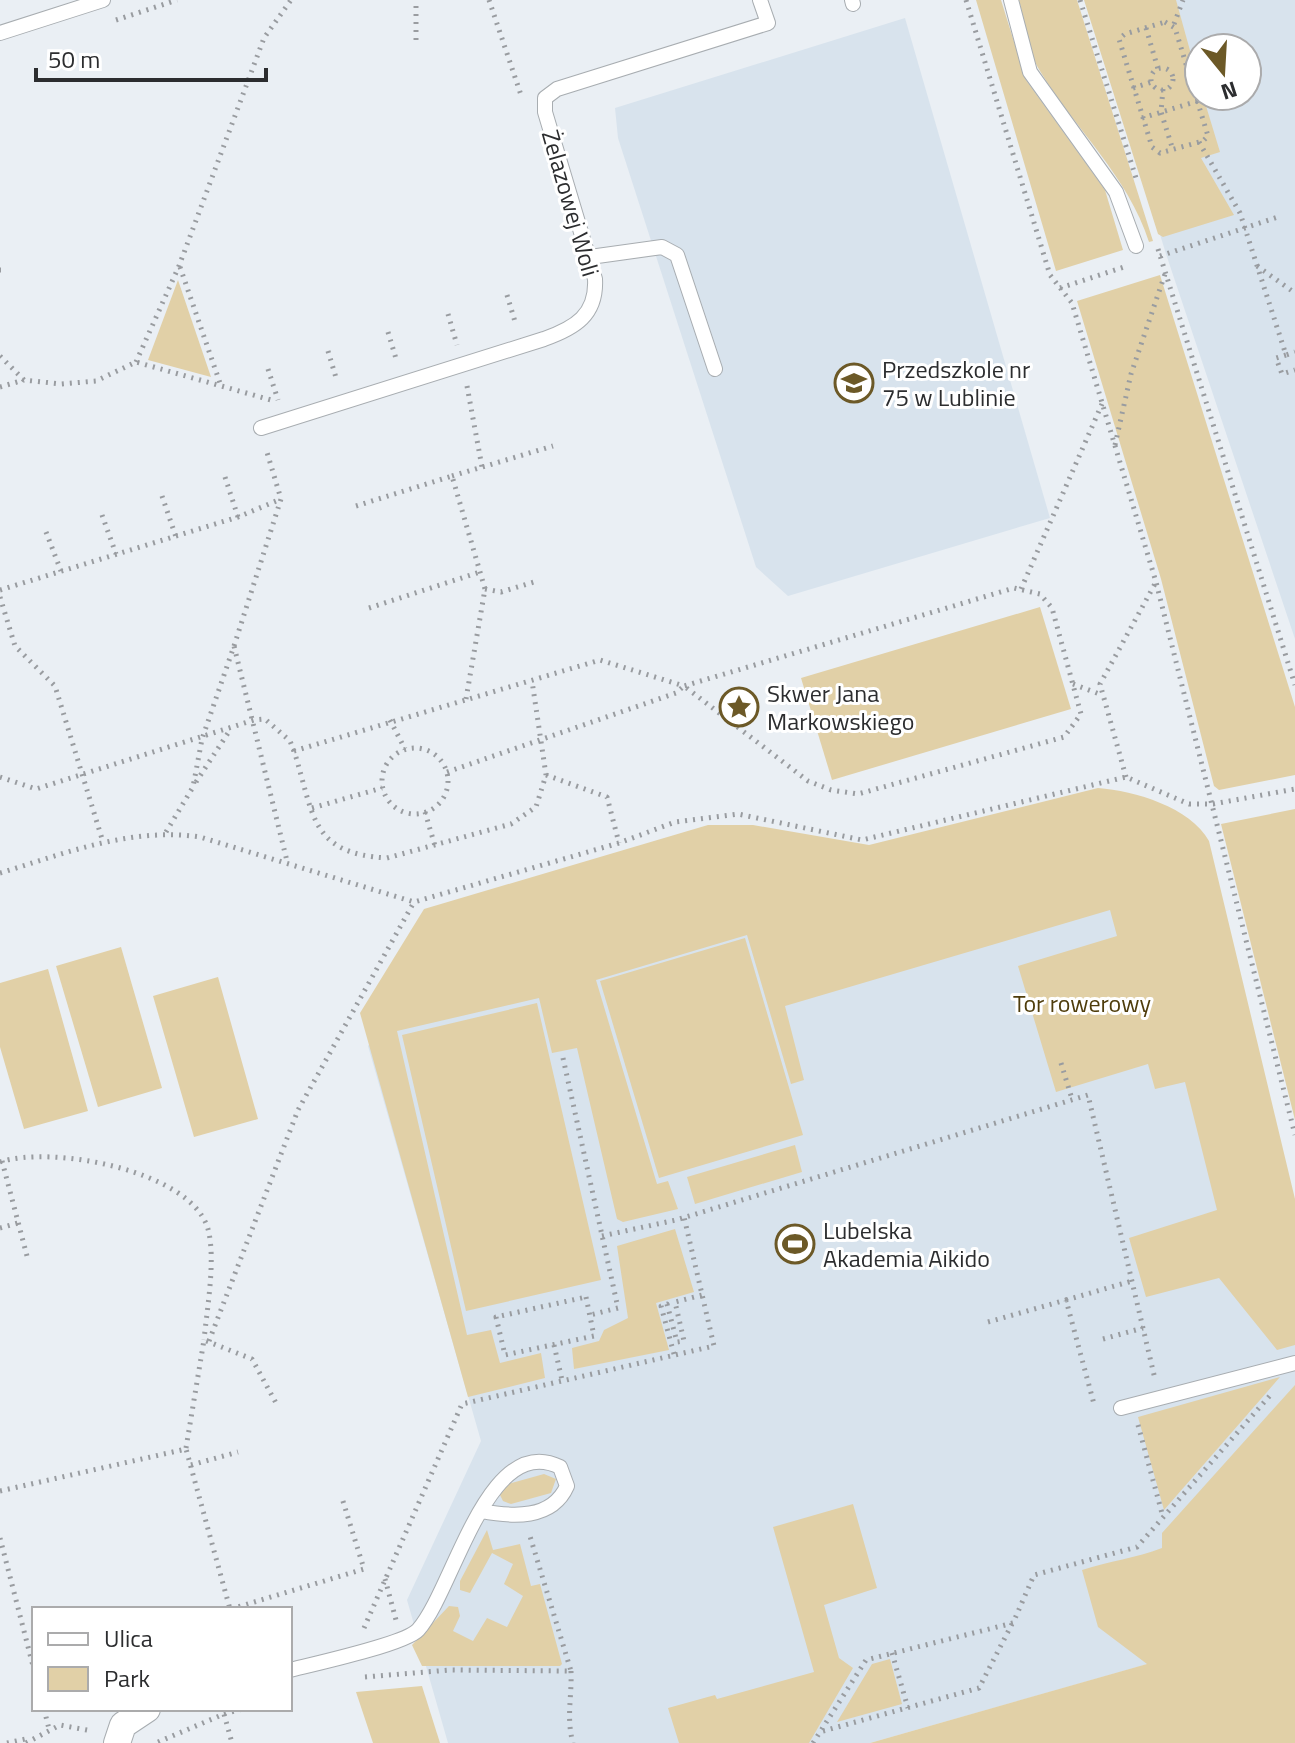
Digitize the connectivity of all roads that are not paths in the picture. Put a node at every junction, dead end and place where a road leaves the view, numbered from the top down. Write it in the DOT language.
graph roads {
  1 [pos="103,0"];
  2 [pos="760,0"];
  3 [pos="1011,0"];
  4 [pos="0,33"];
  5 [pos="1136,246"];
  6 [pos="590,257"];
  7 [pos="715,369"];
  8 [pos="261,428"];
  9 [pos="1295,1363"];
  10 [pos="1126,1406"];
  11 [pos="481,1511"];
  12 [pos="292,1669"];
  13 [pos="144,1711"];
  14 [pos="117,1743"];
  1 -- 4 [label="lane"];
  2 -- 6 [label="lane, Żelazowej Woli"];
  3 -- 5 [label="lane"];
  6 -- 7 [label="lane"];
  6 -- 8 [label="lane, Żelazowej Woli"];
  9 -- 10 [label="lane"];
  11 -- 11 [label="lane"];
  11 -- 12 [label="lane"];
  13 -- 14 [label="street"];
}
